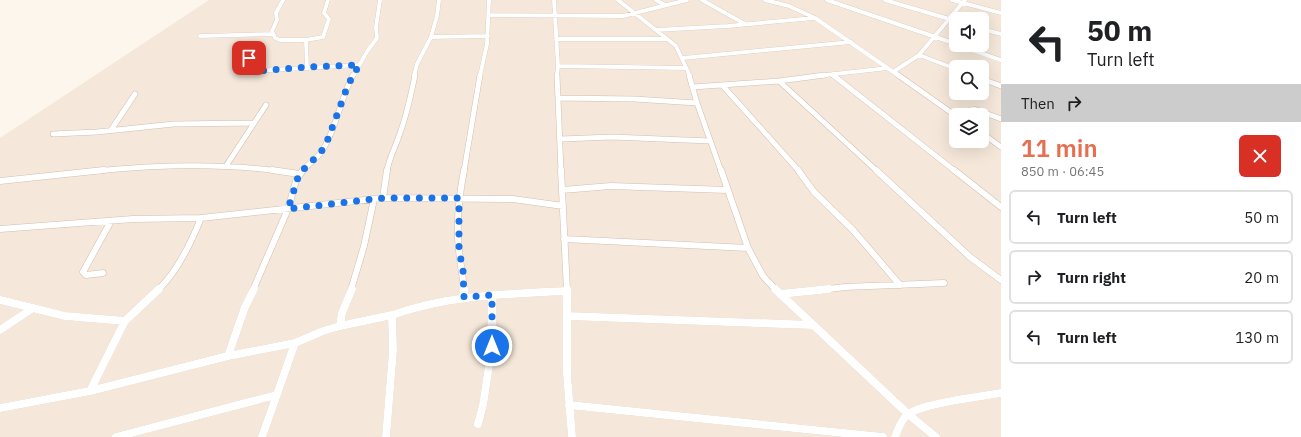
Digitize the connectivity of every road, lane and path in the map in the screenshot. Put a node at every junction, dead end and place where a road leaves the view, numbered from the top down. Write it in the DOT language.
graph roads {
  1 [pos="283,0"];
  2 [pos="328,0"];
  3 [pos="380,0"];
  4 [pos="439,0"];
  5 [pos="489,0"];
  6 [pos="554,0"];
  7 [pos="618,0"];
  8 [pos="656,0"];
  9 [pos="686,0"];
  10 [pos="702,0"];
  11 [pos="766,0"];
  12 [pos="827,0"];
  13 [pos="884,0"];
  14 [pos="952,0"];
  15 [pos="964,1"];
  16 [pos="665,6"];
  17 [pos="955,12"];
  18 [pos="1001,13"];
  19 [pos="554,14"];
  20 [pos="635,14"];
  21 [pos="489,15"];
  22 [pos="816,18"];
  23 [pos="949,19"];
  24 [pos="745,24"];
  25 [pos="656,30"];
  26 [pos="989,31"];
  27 [pos="273,34"];
  28 [pos="1001,34"];
  29 [pos="200,36"];
  30 [pos="488,36"];
  31 [pos="431,37"];
  32 [pos="935,37"];
  33 [pos="556,39"];
  34 [pos="666,39"];
  35 [pos="306,40"];
  36 [pos="851,42"];
  37 [pos="949,42"];
  38 [pos="251,49"];
  39 [pos="978,52"];
  40 [pos="919,55"];
  41 [pos="682,58"];
  42 [pos="1001,60"];
  43 [pos="359,65"];
  44 [pos="558,66"];
  45 [pos="949,66"];
  46 [pos="307,67"];
  47 [pos="686,68"];
  48 [pos="888,68"];
  49 [pos="893,72"];
  50 [pos="832,75"];
  51 [pos="779,81"];
  52 [pos="989,82"];
  53 [pos="723,86"];
  54 [pos="1001,86"];
  55 [pos="693,87"];
  56 [pos="135,94"];
  57 [pos="558,98"];
  58 [pos="697,103"];
  59 [pos="266,105"];
  60 [pos="949,110"];
  61 [pos="989,115"];
  62 [pos="1001,119"];
  63 [pos="253,123"];
  64 [pos="111,130"];
  65 [pos="53,134"];
  66 [pos="560,139"];
  67 [pos="989,139"];
  68 [pos="710,141"];
  69 [pos="1001,147"];
  70 [pos="226,166"];
  71 [pos="299,174"];
  72 [pos="0,181"];
  73 [pos="562,190"];
  74 [pos="727,190"];
  75 [pos="383,198"];
  76 [pos="459,198"];
  77 [pos="374,199"];
  78 [pos="563,206"];
  79 [pos="1001,206"];
  80 [pos="288,209"];
  81 [pos="201,218"];
  82 [pos="111,221"];
  83 [pos="0,229"];
  84 [pos="564,239"];
  85 [pos="748,248"];
  86 [pos="103,273"];
  87 [pos="1001,280"];
  88 [pos="944,283"];
  89 [pos="900,285"];
  90 [pos="566,291"];
  91 [pos="780,294"];
  92 [pos="492,295"];
  93 [pos="464,297"];
  94 [pos="0,300"];
  95 [pos="33,308"];
  96 [pos="392,315"];
  97 [pos="568,316"];
  98 [pos="125,321"];
  99 [pos="812,325"];
  100 [pos="340,326"];
  101 [pos="0,330"];
  102 [pos="295,343"];
  103 [pos="228,356"];
  104 [pos="90,391"];
  105 [pos="1001,393"];
  106 [pos="276,395"];
  107 [pos="569,405"];
  108 [pos="0,408"];
  109 [pos="908,414"];
  110 [pos="478,424"];
  111 [pos="148,433"];
  112 [pos="116,437"];
  113 [pos="262,437"];
  114 [pos="386,437"];
  115 [pos="572,437"];
  116 [pos="883,437"];
  117 [pos="895,437"];
  118 [pos="936,437"];
  1 -- 27 [label="street"];
  2 -- 35 [label="street"];
  3 -- 43 [label="street"];
  4 -- 31 [label="street"];
  5 -- 21 [label="street"];
  6 -- 19 [label="street"];
  7 -- 20 [label="street"];
  8 -- 16 [label="street"];
  9 -- 16 [label="street"];
  10 -- 24 [label="street"];
  11 -- 22 [label="street"];
  12 -- 32 [label="street"];
  13 -- 23 [label="street"];
  14 -- 15 [label="street"];
  15 -- 17 [label="street"];
  15 -- 18 [label="street"];
  16 -- 20 [label="street"];
  19 -- 20 [label="street"];
  19 -- 21 [label="street"];
  19 -- 33 [label="street"];
  20 -- 25 [label="street"];
  21 -- 30 [label="street"];
  22 -- 24 [label="street"];
  22 -- 36 [label="street"];
  23 -- 32 [label="street"];
  24 -- 25 [label="street"];
  25 -- 34 [label="street"];
  26 -- 28 [label="street"];
  27 -- 29 [label="street"];
  27 -- 35 [label="street"];
  30 -- 31 [label="street"];
  30 -- 76 [label="street"];
  31 -- 75 [label="street"];
  32 -- 37 [label="street"];
  32 -- 40 [label="street"];
  33 -- 34 [label="street"];
  33 -- 44 [label="street"];
  34 -- 41 [label="street"];
  35 -- 46 [label="street"];
  36 -- 41 [label="street"];
  36 -- 48 [label="street"];
  38 -- 46 [label="street"];
  39 -- 42 [label="street"];
  40 -- 45 [label="street"];
  40 -- 49 [label="street"];
  41 -- 47 [label="street"];
  43 -- 46 [label="street"];
  43 -- 71 [label="street"];
  44 -- 47 [label="street"];
  44 -- 57 [label="street"];
  47 -- 55 [label="street"];
  48 -- 49 [label="street"];
  48 -- 50 [label="street"];
  49 -- 60 [label="street"];
  50 -- 51 [label="street"];
  50 -- 79 [label="street"];
  51 -- 53 [label="street"];
  51 -- 87 [label="street"];
  52 -- 54 [label="street"];
  53 -- 55 [label="street"];
  53 -- 89 [label="street"];
  55 -- 58 [label="street"];
  56 -- 64 [label="street"];
  57 -- 58 [label="street"];
  57 -- 66 [label="street"];
  58 -- 68 [label="street"];
  59 -- 63 [label="street"];
  61 -- 62 [label="street"];
  63 -- 64 [label="street"];
  63 -- 70 [label="street"];
  64 -- 65 [label="street"];
  66 -- 68 [label="street"];
  66 -- 73 [label="street"];
  67 -- 69 [label="street"];
  68 -- 74 [label="street"];
  70 -- 71 [label="street"];
  70 -- 72 [label="street"];
  71 -- 80 [label="street"];
  73 -- 74 [label="street"];
  73 -- 78 [label="street"];
  74 -- 85 [label="street"];
  75 -- 76 [label="street"];
  75 -- 77 [label="street"];
  76 -- 78 [label="street"];
  76 -- 93 [label="street"];
  77 -- 80 [label="street"];
  77 -- 100 [label="street"];
  78 -- 84 [label="street"];
  80 -- 81 [label="street"];
  80 -- 103 [label="street"];
  81 -- 82 [label="street"];
  81 -- 98 [label="street"];
  82 -- 83 [label="street"];
  82 -- 86 [label="street"];
  84 -- 85 [label="street"];
  84 -- 90 [label="street"];
  85 -- 91 [label="street"];
  88 -- 89 [label="street"];
  89 -- 91 [label="street"];
  90 -- 92 [label="street"];
  90 -- 97 [label="street"];
  91 -- 99 [label="street"];
  92 -- 93 [label="street"];
  92 -- 110 [label="street"];
  93 -- 96 [label="street"];
  94 -- 95 [label="street"];
  95 -- 98 [label="street"];
  95 -- 101 [label="street"];
  96 -- 100 [label="street"];
  96 -- 114 [label="street"];
  97 -- 99 [label="street"];
  97 -- 107 [label="street"];
  98 -- 104 [label="street"];
  99 -- 109 [label="street"];
  100 -- 102 [label="street"];
  102 -- 103 [label="street"];
  102 -- 106 [label="street"];
  103 -- 104 [label="street"];
  104 -- 108 [label="street"];
  105 -- 109 [label="street"];
  106 -- 111 [label="street"];
  106 -- 113 [label="street"];
  107 -- 115 [label="street"];
  107 -- 116 [label="street"];
  109 -- 117 [label="street"];
  109 -- 118 [label="street"];
  111 -- 112 [label="street"];
}
